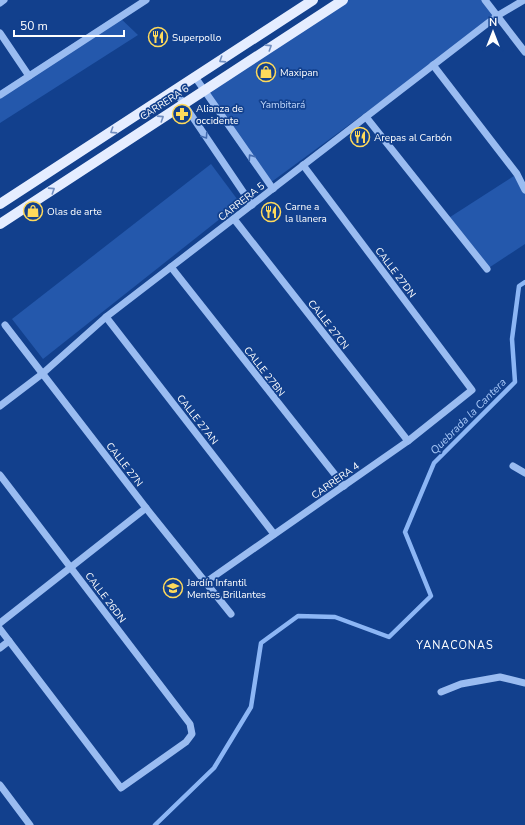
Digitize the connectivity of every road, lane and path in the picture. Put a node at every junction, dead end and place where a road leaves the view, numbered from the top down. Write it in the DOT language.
graph roads {
  1 [pos="4,0"];
  2 [pos="146,0"];
  3 [pos="313,0"];
  4 [pos="343,0"];
  5 [pos="485,0"];
  6 [pos="524,0"];
  7 [pos="0,3"];
  8 [pos="497,16"];
  9 [pos="0,33"];
  10 [pos="525,52"];
  11 [pos="433,65"];
  12 [pos="29,76"];
  13 [pos="195,77"];
  14 [pos="204,90"];
  15 [pos="174,91"];
  16 [pos="0,95"];
  17 [pos="183,103"];
  18 [pos="366,117"];
  19 [pos="303,165"];
  20 [pos="273,189"];
  21 [pos="525,190"];
  22 [pos="0,204"];
  23 [pos="252,205"];
  24 [pos="234,218"];
  25 [pos="0,224"];
  26 [pos="171,268"];
  27 [pos="487,269"];
  28 [pos="106,317"];
  29 [pos="5,325"];
  30 [pos="42,374"];
  31 [pos="472,390"];
  32 [pos="0,406"];
  33 [pos="408,441"];
  34 [pos="513,466"];
  35 [pos="525,473"];
  36 [pos="0,475"];
  37 [pos="344,486"];
  38 [pos="146,508"];
  39 [pos="274,534"];
  40 [pos="71,568"];
  41 [pos="206,582"];
  42 [pos="231,614"];
  43 [pos="0,622"];
  44 [pos="0,629"];
  45 [pos="9,641"];
  46 [pos="0,648"];
  47 [pos="525,683"];
  48 [pos="441,692"];
  49 [pos="0,785"];
  50 [pos="30,825"];
  1 -- 7 [label="street"];
  2 -- 12 [label="street"];
  3 -- 13 [label="main road, CARRERA 6, one-way"];
  14 -- 4 [label="main road, CARRERA 6, one-way"];
  5 -- 8 [label="street"];
  6 -- 8 [label="street, CARRERA 5"];
  8 -- 10 [label="street"];
  8 -- 11 [label="street, CARRERA 5"];
  9 -- 12 [label="street"];
  11 -- 18 [label="street, CARRERA 5"];
  11 -- 21 [label="street"];
  12 -- 16 [label="street"];
  13 -- 14 [label="street"];
  13 -- 15 [label="main road, CARRERA 6"];
  14 -- 17 [label="main road, CARRERA 6"];
  20 -- 14 [label="street, one-way"];
  15 -- 17 [label="street"];
  15 -- 22 [label="main road, CARRERA 6, one-way"];
  17 -- 23 [label="street, one-way"];
  25 -- 17 [label="main road, CARRERA 6, one-way"];
  18 -- 19 [label="street, CARRERA 5"];
  18 -- 27 [label="street"];
  19 -- 20 [label="street, CARRERA 5"];
  19 -- 31 [label="street, CALLE 27DN"];
  20 -- 23 [label="street, CARRERA 5"];
  23 -- 24 [label="street, CARRERA 5"];
  24 -- 26 [label="street, CARRERA 5"];
  24 -- 33 [label="street, CALLE 27CN"];
  26 -- 28 [label="street, CARRERA 5"];
  26 -- 37 [label="street, CALLE 27BN"];
  28 -- 30 [label="street, CARRERA 5"];
  28 -- 39 [label="street, CALLE 27AN"];
  29 -- 30 [label="street, CALLE 27N"];
  30 -- 32 [label="street, CARRERA 5"];
  30 -- 38 [label="street, CALLE 27N"];
  31 -- 33 [label="street, CARRERA 4"];
  33 -- 37 [label="street, CARRERA 4"];
  34 -- 35 [label="street"];
  36 -- 40 [label="street, CALLE 26DN"];
  37 -- 39 [label="street, CARRERA 4"];
  38 -- 40 [label="street"];
  38 -- 41 [label="street, CALLE 27N"];
  39 -- 41 [label="street, CARRERA 4"];
  40 -- 43 [label="street"];
  40 -- 45 [label="street, CALLE 26DN"];
  41 -- 42 [label="street, CALLE 27N"];
  44 -- 45 [label="street"];
  45 -- 46 [label="street"];
  47 -- 48 [label="street"];
  49 -- 50 [label="street"];
}
